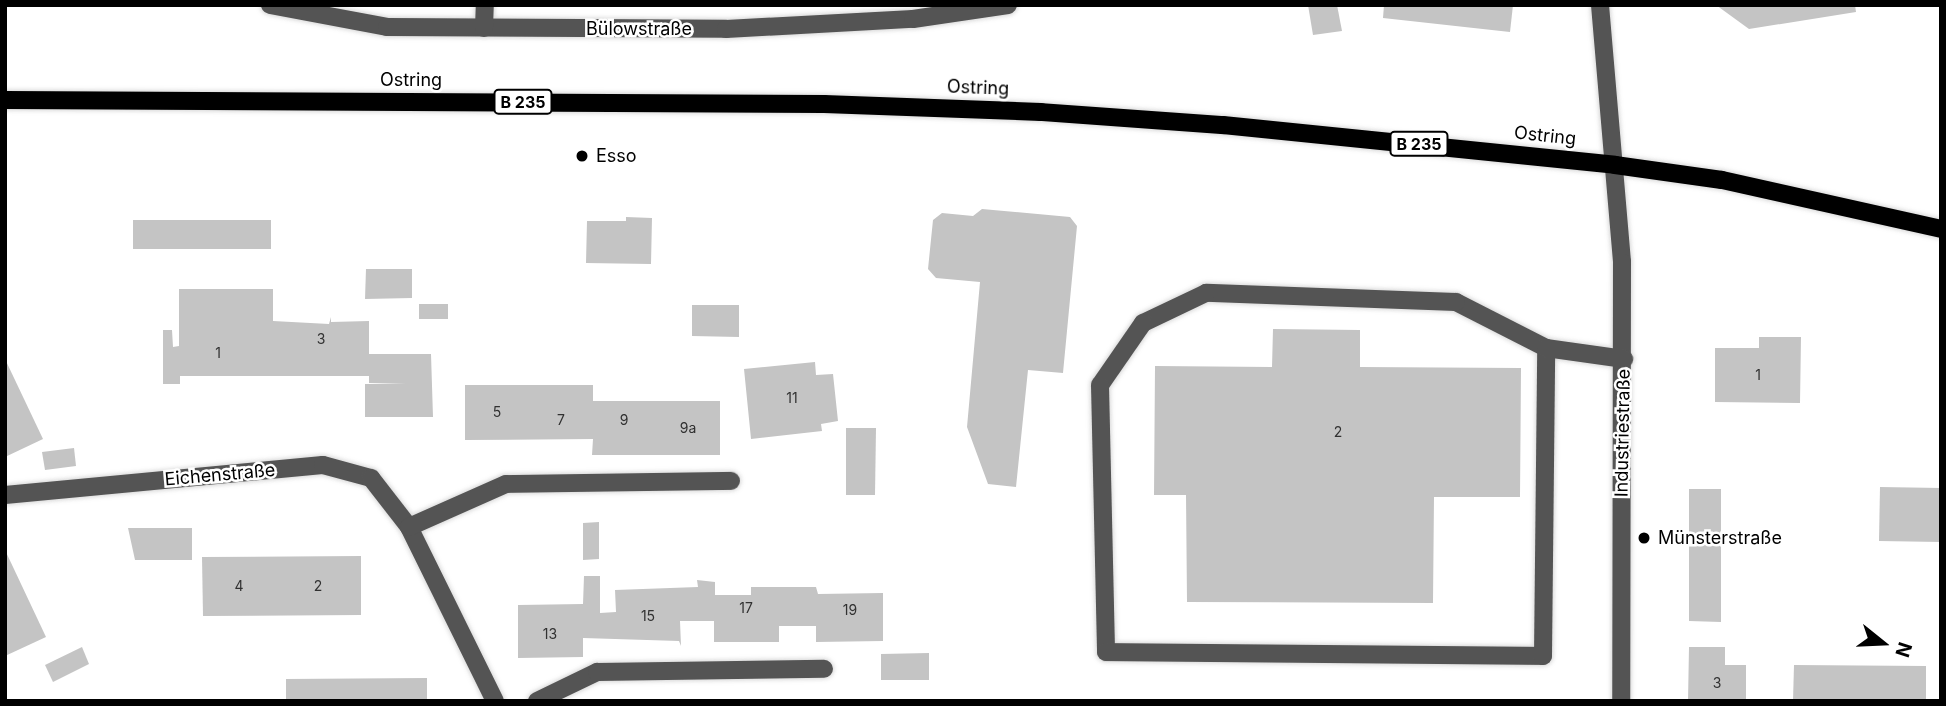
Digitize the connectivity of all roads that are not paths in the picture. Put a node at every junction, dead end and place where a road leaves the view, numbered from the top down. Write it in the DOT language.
graph roads {
  1 [pos="270,5"];
  2 [pos="485,5"];
  3 [pos="1008,5"];
  4 [pos="1600,5"];
  5 [pos="484,29"];
  6 [pos="5,100"];
  7 [pos="1615,165"];
  8 [pos="1941,229"];
  9 [pos="1546,348"];
  10 [pos="1624,359"];
  11 [pos="731,481"];
  12 [pos="5,495"];
  13 [pos="409,527"];
  14 [pos="824,669"];
  15 [pos="495,701"];
  16 [pos="537,701"];
  17 [pos="1621,701"];
  1 -- 5 [label="street, Bülowstraße"];
  2 -- 5 [label="street"];
  3 -- 5 [label="street, Bülowstraße"];
  4 -- 7 [label="street"];
  6 -- 7 [label="main road, Ostring / B 235"];
  7 -- 8 [label="main road, Ostring / B 235"];
  7 -- 10 [label="street, Industriestraße"];
  9 -- 9 [label="street"];
  9 -- 10 [label="street"];
  10 -- 17 [label="street, Industriestraße"];
  11 -- 13 [label="street"];
  12 -- 13 [label="street, Eichenstraße"];
  13 -- 15 [label="street, Eichenstraße"];
  14 -- 16 [label="street"];
}
